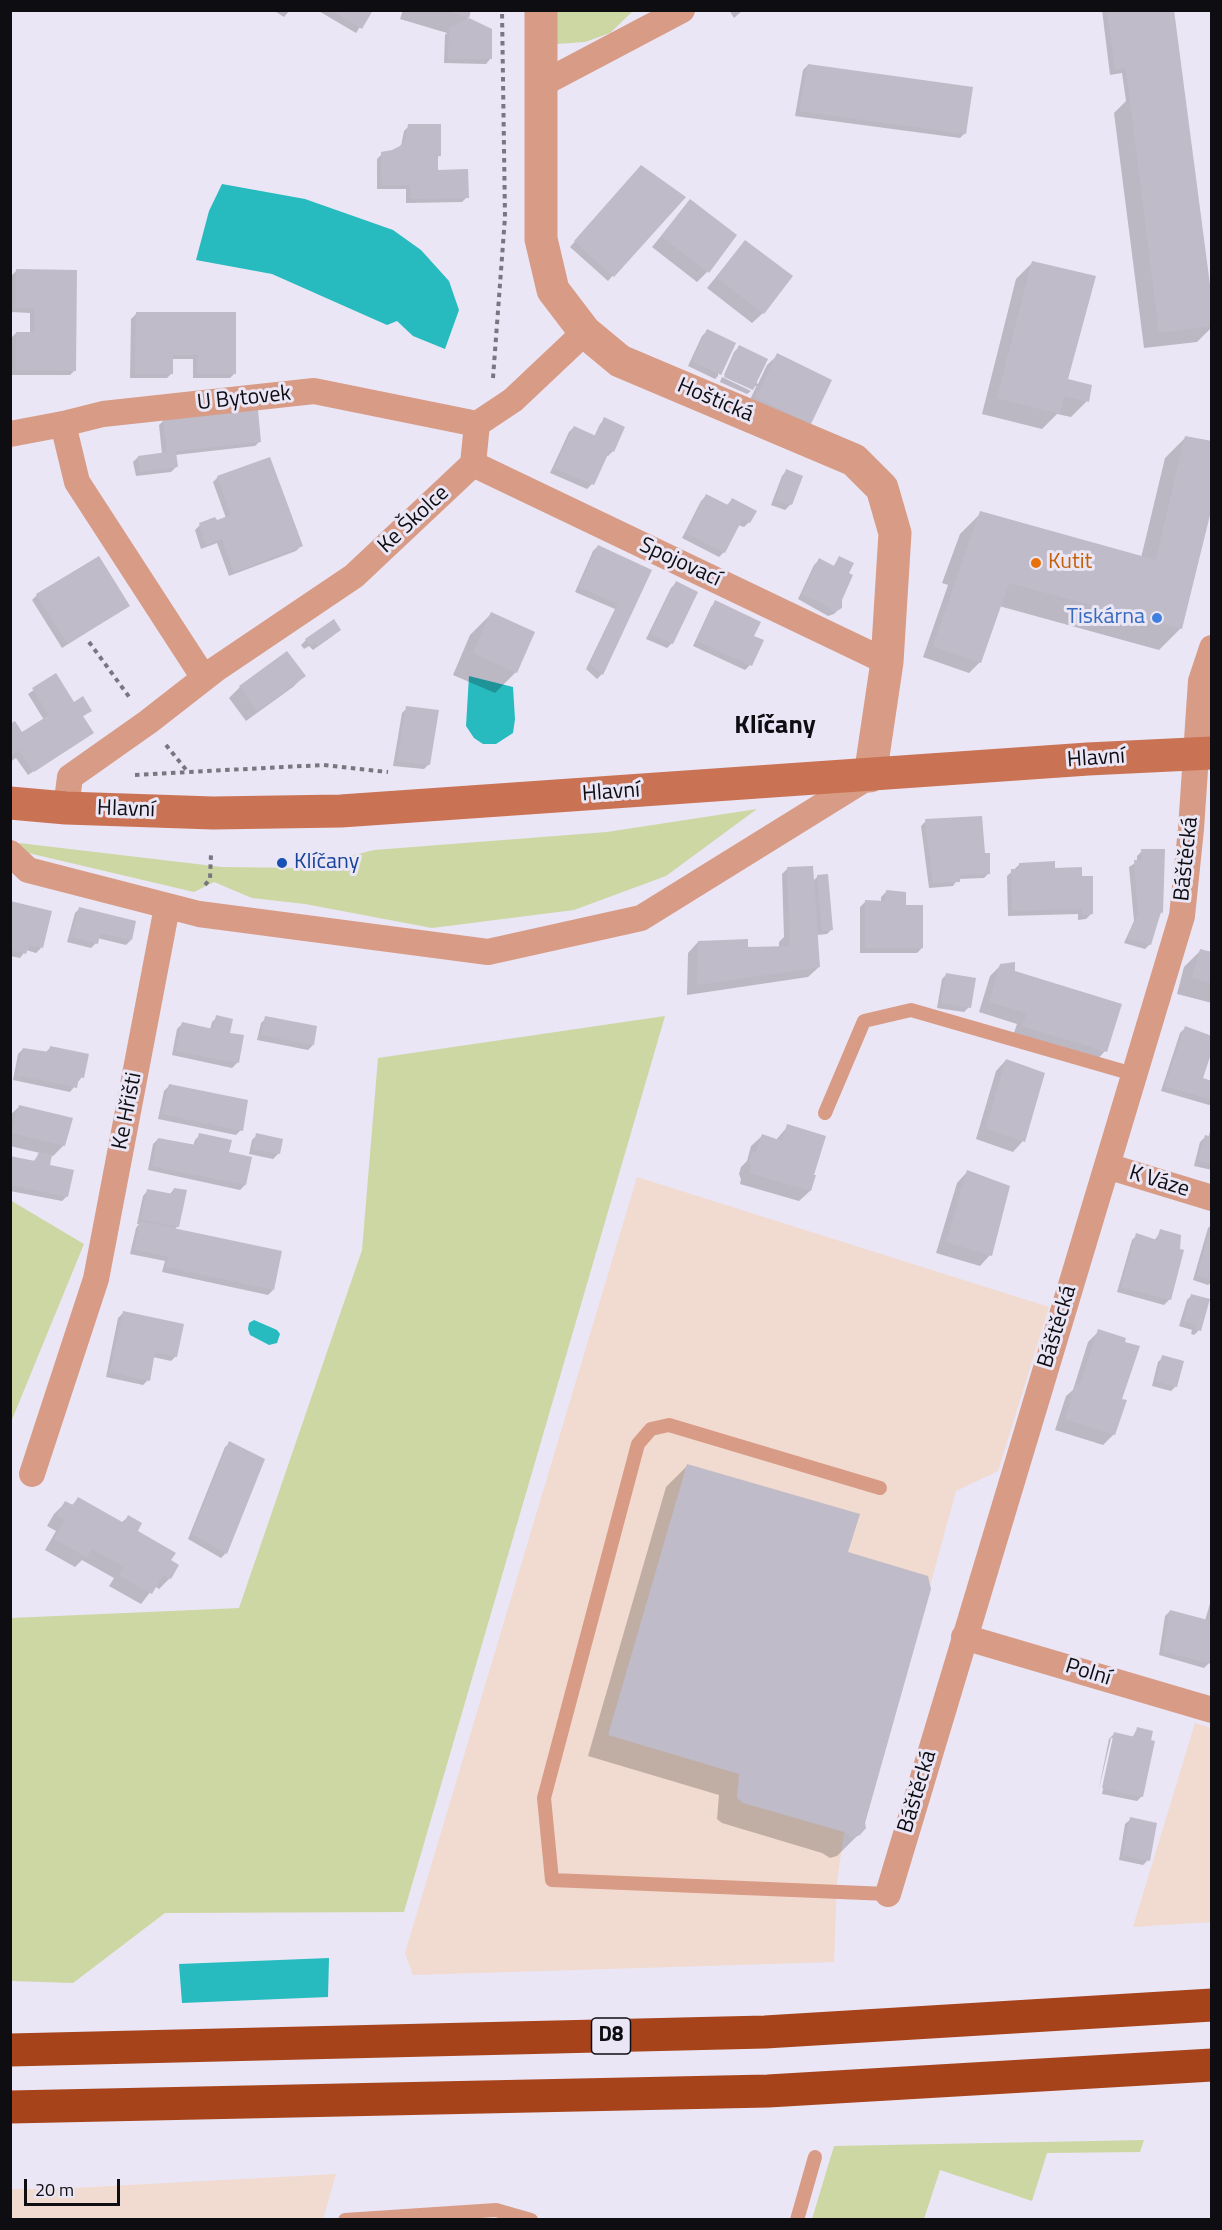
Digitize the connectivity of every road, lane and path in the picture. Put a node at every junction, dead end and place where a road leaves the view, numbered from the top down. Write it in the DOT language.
graph roads {
  1 [pos="502,10"];
  2 [pos="540,10"];
  3 [pos="682,10"];
  4 [pos="540,85"];
  5 [pos="585,332"];
  6 [pos="63,424"];
  7 [pos="477,424"];
  8 [pos="10,434"];
  9 [pos="472,464"];
  10 [pos="1212,648"];
  11 [pos="887,662"];
  12 [pos="204,678"];
  13 [pos="1204,753"];
  14 [pos="215,769"];
  15 [pos="393,773"];
  16 [pos="870,776"];
  17 [pos="10,803"];
  18 [pos="66,808"];
  19 [pos="10,854"];
  20 [pos="167,907"];
  21 [pos="1133,1074"];
  22 [pos="825,1113"];
  23 [pos="1107,1166"];
  24 [pos="1212,1198"];
  25 [pos="33,1474"];
  26 [pos="880,1488"];
  27 [pos="964,1637"];
  28 [pos="1212,1710"];
  29 [pos="888,1894"];
  30 [pos="1212,2005"];
  31 [pos="10,2050"];
  32 [pos="1212,2065"];
  33 [pos="10,2107"];
  34 [pos="815,2157"];
  35 [pos="345,2220"];
  36 [pos="531,2220"];
  37 [pos="797,2220"];
  1 -- 7 [label="path"];
  2 -- 4 [label="street, Hoštická"];
  3 -- 4 [label="street"];
  4 -- 5 [label="street, Hoštická"];
  5 -- 7 [label="street"];
  5 -- 11 [label="street, Hoštická"];
  6 -- 7 [label="street, U Bytovek"];
  6 -- 8 [label="street, U Bytovek"];
  6 -- 12 [label="street"];
  7 -- 9 [label="street"];
  9 -- 11 [label="street, Spojovací"];
  9 -- 12 [label="street, Ke Školce"];
  10 -- 13 [label="street, Báštěcká"];
  11 -- 16 [label="street, Hoštická"];
  12 -- 18 [label="street, Ke Školce"];
  13 -- 16 [label="main road, Hlavní"];
  13 -- 21 [label="street, Báštěcká"];
  14 -- 15 [label="path"];
  16 -- 18 [label="main road, Hlavní"];
  16 -- 20 [label="street"];
  17 -- 18 [label="main road, Hlavní"];
  19 -- 20 [label="street"];
  20 -- 25 [label="street, Ke Hřišti"];
  21 -- 22 [label="lane"];
  21 -- 23 [label="street, Báštěcká"];
  23 -- 24 [label="street, K Váze"];
  23 -- 27 [label="street, Báštěcká"];
  26 -- 29 [label="lane"];
  27 -- 28 [label="street, Polní"];
  27 -- 29 [label="street, Báštěcká"];
  30 -- 31 [label="highway, D8"];
  32 -- 33 [label="highway"];
  34 -- 37 [label="lane"];
  35 -- 36 [label="lane"];
}
